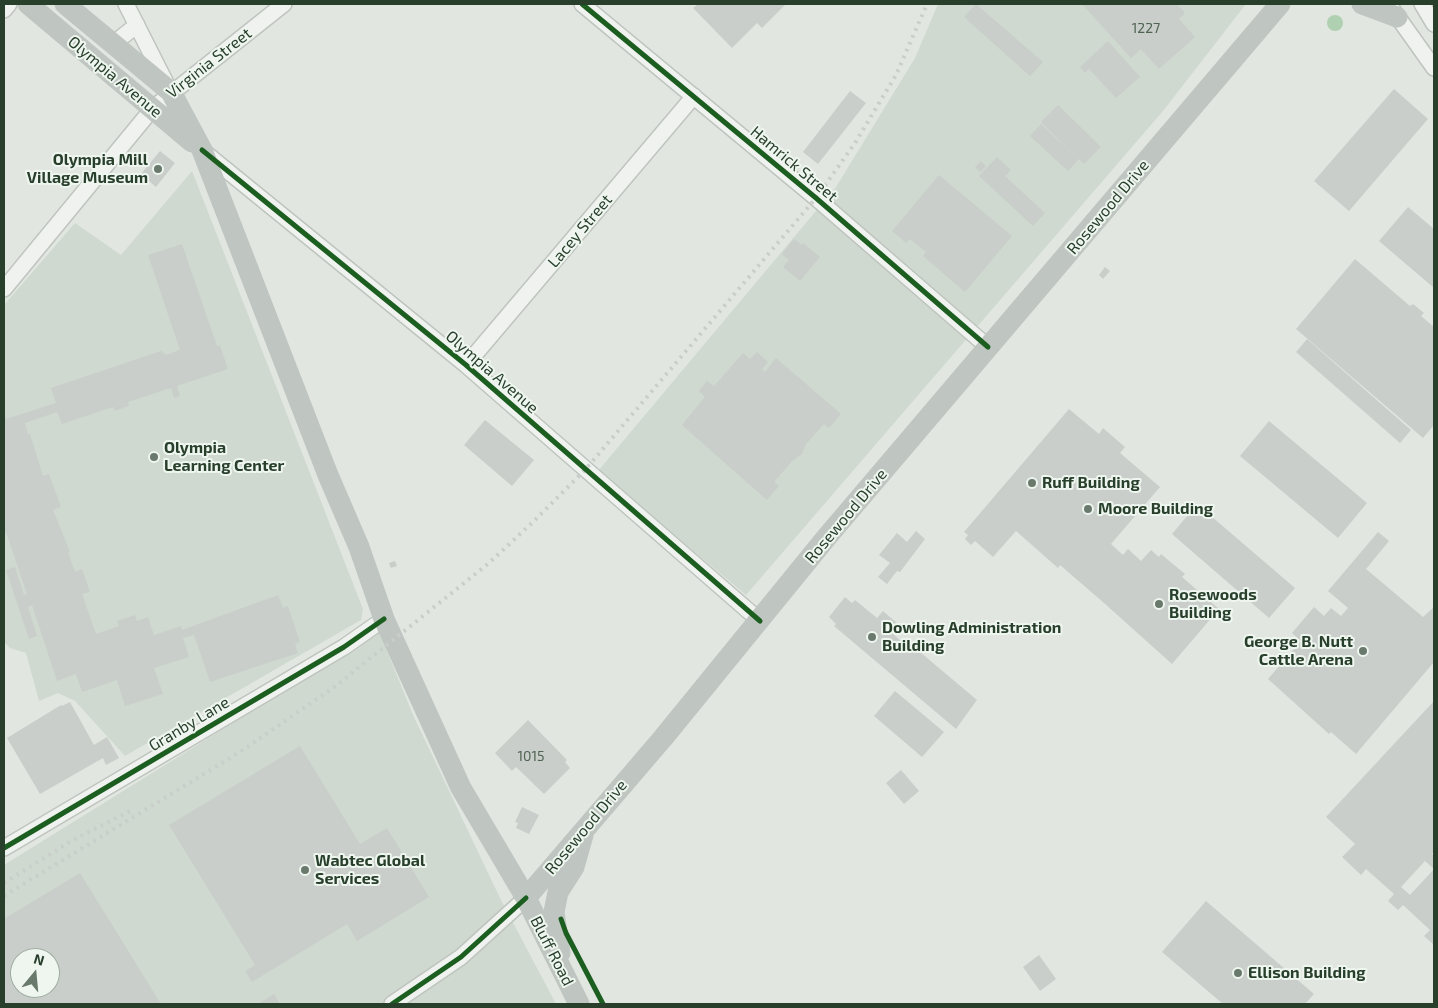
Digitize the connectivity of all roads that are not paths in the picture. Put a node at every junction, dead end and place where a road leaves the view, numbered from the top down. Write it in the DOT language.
graph roads {
  1 [pos="9,4"];
  2 [pos="28,4"];
  3 [pos="65,4"];
  4 [pos="126,4"];
  5 [pos="284,4"];
  6 [pos="582,4"];
  7 [pos="1279,4"];
  8 [pos="1362,4"];
  9 [pos="1422,4"];
  10 [pos="4,10"];
  11 [pos="1393,10"];
  12 [pos="1434,24"];
  13 [pos="136,25"];
  14 [pos="113,44"];
  15 [pos="1434,68"];
  16 [pos="171,92"];
  17 [pos="694,96"];
  18 [pos="153,108"];
  19 [pos="202,150"];
  20 [pos="4,289"];
  21 [pos="988,347"];
  22 [pos="466,365"];
  23 [pos="384,619"];
  24 [pos="760,621"];
  25 [pos="585,829"];
  26 [pos="4,848"];
  27 [pos="526,898"];
  28 [pos="564,975"];
  29 [pos="392,1004"];
  30 [pos="579,1004"];
  1 -- 10 [label="street"];
  2 -- 18 [label="main road, Olympia Avenue"];
  3 -- 14 [label="main road, Olympia Avenue"];
  4 -- 13 [label="street"];
  5 -- 16 [label="street, Virginia Street"];
  6 -- 17 [label="street, Hamrick Street"];
  7 -- 21 [label="main road, Rosewood Drive"];
  8 -- 11 [label="main road"];
  9 -- 12 [label="street"];
  11 -- 15 [label="street"];
  13 -- 14 [label="street"];
  13 -- 16 [label="street"];
  14 -- 16 [label="main road, Olympia Avenue"];
  16 -- 18 [label="street, Virginia Street"];
  16 -- 19 [label="main road, Olympia Avenue"];
  17 -- 21 [label="street, Hamrick Street"];
  17 -- 22 [label="street, Lacey Street"];
  18 -- 19 [label="main road, Olympia Avenue"];
  18 -- 20 [label="street, Virginia Street"];
  19 -- 22 [label="street, Olympia Avenue"];
  19 -- 23 [label="main road, Bluff Road"];
  21 -- 24 [label="main road, Rosewood Drive"];
  22 -- 24 [label="street, Olympia Avenue"];
  23 -- 26 [label="street, Granby Lane"];
  23 -- 27 [label="main road, Bluff Road"];
  24 -- 25 [label="main road, Rosewood Drive"];
  25 -- 27 [label="main road, Rosewood Drive"];
  25 -- 28 [label="main road"];
  27 -- 28 [label="main road, Bluff Road"];
  27 -- 29 [label="street, Rosewood Drive"];
  28 -- 30 [label="main road, Bluff Road"];
}
